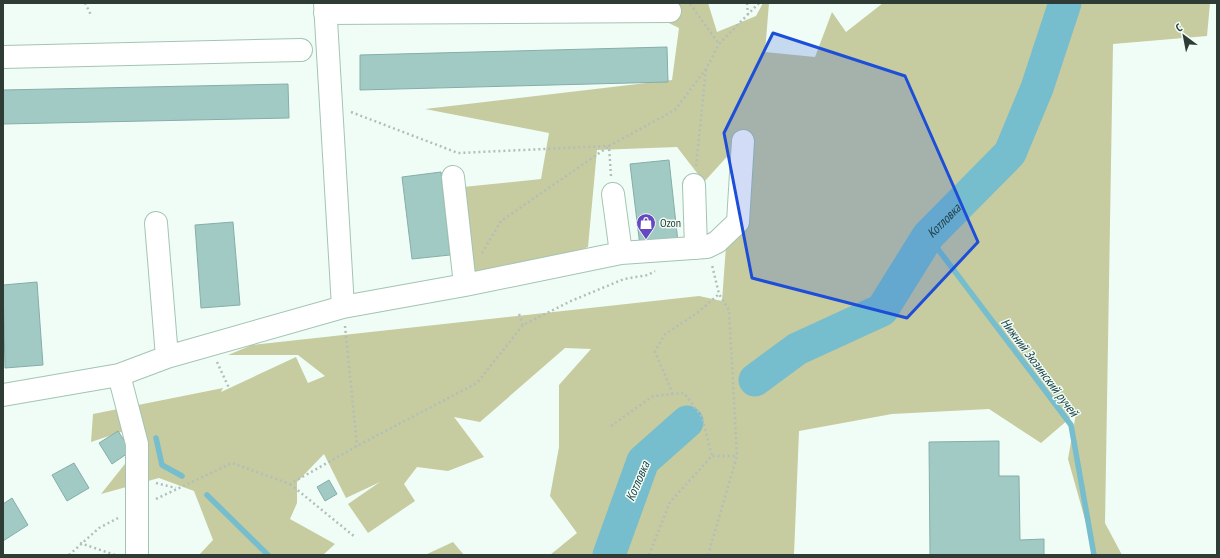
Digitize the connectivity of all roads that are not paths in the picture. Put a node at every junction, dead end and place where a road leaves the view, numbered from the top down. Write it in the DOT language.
graph roads {
  1 [pos="679,7"];
  2 [pos="325,8"];
  3 [pos="301,50"];
  4 [pos="3,57"];
  5 [pos="743,141"];
  6 [pos="453,177"];
  7 [pos="694,185"];
  8 [pos="613,194"];
  9 [pos="156,223"];
  10 [pos="702,248"];
  11 [pos="621,253"];
  12 [pos="465,285"];
  13 [pos="343,307"];
  14 [pos="167,357"];
  15 [pos="119,375"];
  16 [pos="3,395"];
  17 [pos="137,555"];
  1 -- 2 [label="lane"];
  2 -- 13 [label="lane"];
  3 -- 4 [label="lane"];
  5 -- 10 [label="lane"];
  6 -- 12 [label="lane"];
  7 -- 10 [label="lane"];
  8 -- 11 [label="lane"];
  9 -- 14 [label="lane"];
  10 -- 11 [label="lane"];
  11 -- 12 [label="lane"];
  12 -- 13 [label="lane"];
  13 -- 14 [label="lane"];
  14 -- 15 [label="lane"];
  15 -- 16 [label="lane"];
  15 -- 17 [label="lane"];
}
